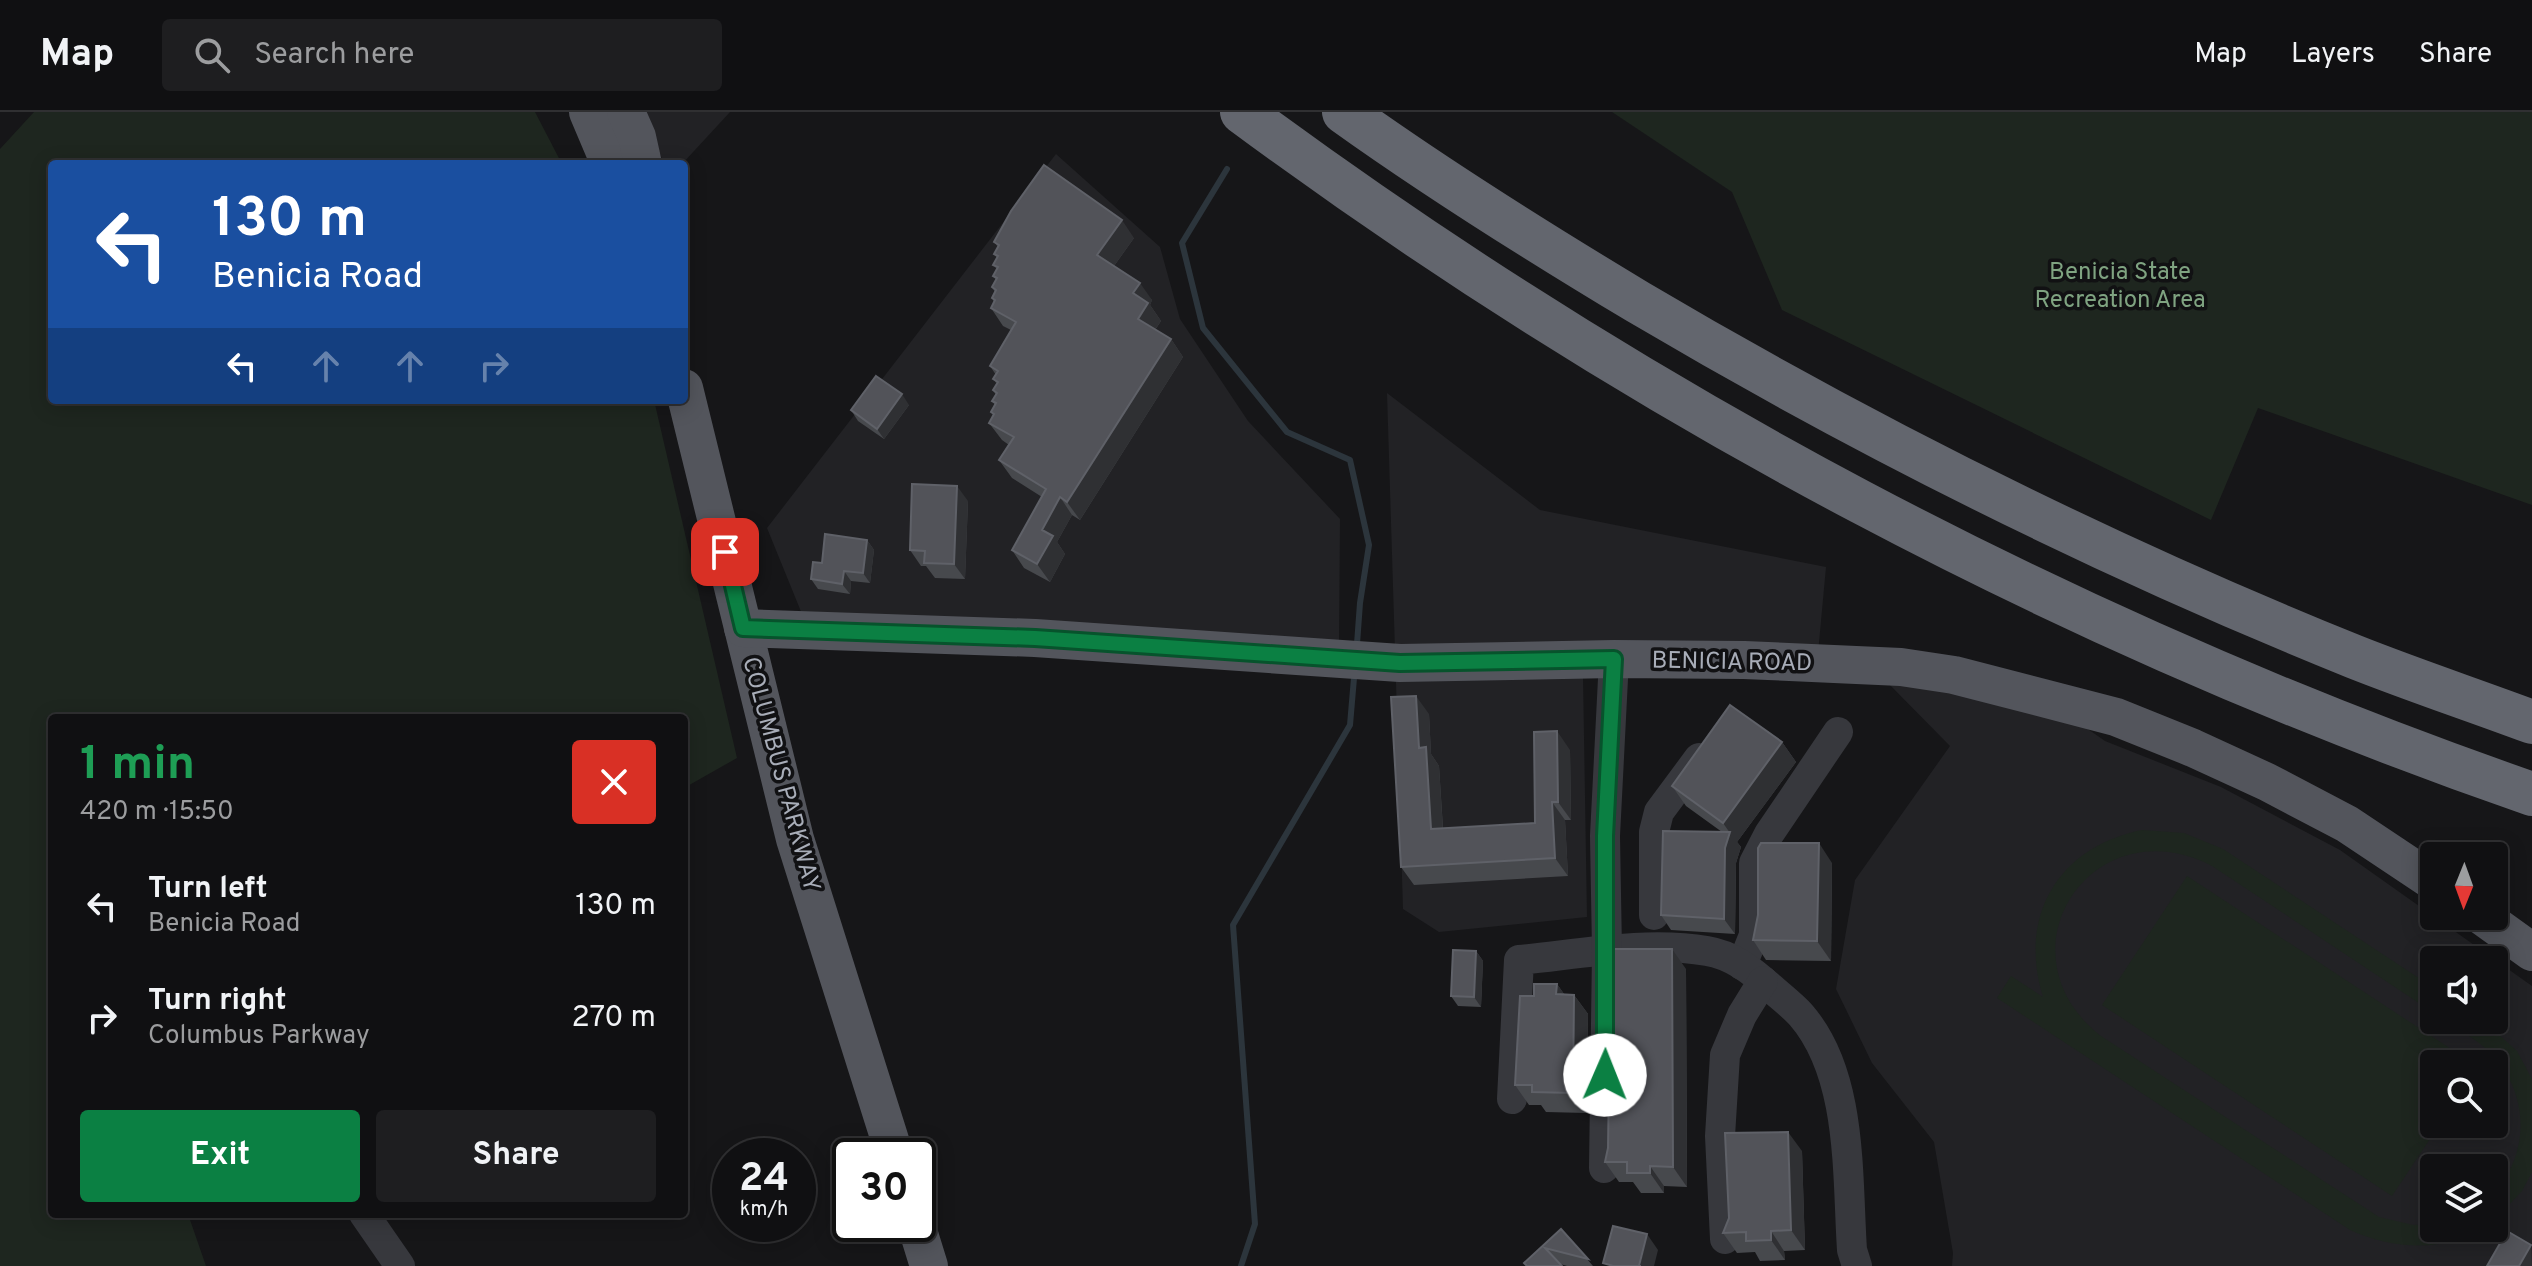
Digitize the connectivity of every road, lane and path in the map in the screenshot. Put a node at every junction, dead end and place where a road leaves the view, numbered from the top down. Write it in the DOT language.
graph roads {
  1 [pos="588,112"];
  2 [pos="626,112"];
  3 [pos="1242,112"];
  4 [pos="1344,112"];
  5 [pos="608,160"];
  6 [pos="642,160"];
  7 [pos="688,404"];
  8 [pos="743,628"];
  9 [pos="1614,659"];
  10 [pos="2532,722"];
  11 [pos="1838,732"];
  12 [pos="1712,740"];
  13 [pos="2532,794"];
  14 [pos="1654,832"];
  15 [pos="1605,836"];
  16 [pos="2420,873"];
  17 [pos="1654,915"];
  18 [pos="2501,930"];
  19 [pos="1607,951"];
  20 [pos="2532,952"];
  21 [pos="1752,973"];
  22 [pos="1512,1099"];
  23 [pos="889,1138"];
  24 [pos="1604,1168"];
  25 [pos="367,1218"];
  26 [pos="1725,1239"];
  27 [pos="922,1242"];
  28 [pos="400,1266"];
  29 [pos="929,1266"];
  30 [pos="1857,1266"];
  1 -- 5 [label="main road"];
  2 -- 6 [label="main road"];
  3 -- 13 [label="highway"];
  4 -- 10 [label="highway"];
  7 -- 8 [label="main road, COLUMBUS PARKWAY"];
  8 -- 9 [label="main road, BENICIA ROAD"];
  8 -- 23 [label="main road, COLUMBUS PARKWAY"];
  9 -- 15 [label="street"];
  9 -- 16 [label="main road, BENICIA ROAD"];
  11 -- 21 [label="street"];
  12 -- 14 [label="street"];
  14 -- 15 [label="street"];
  14 -- 17 [label="street"];
  15 -- 19 [label="street"];
  18 -- 20 [label="main road"];
  19 -- 21 [label="street"];
  19 -- 22 [label="street"];
  19 -- 24 [label="street"];
  21 -- 26 [label="street"];
  21 -- 30 [label="street"];
  25 -- 28 [label="street"];
  27 -- 29 [label="main road"];
}
